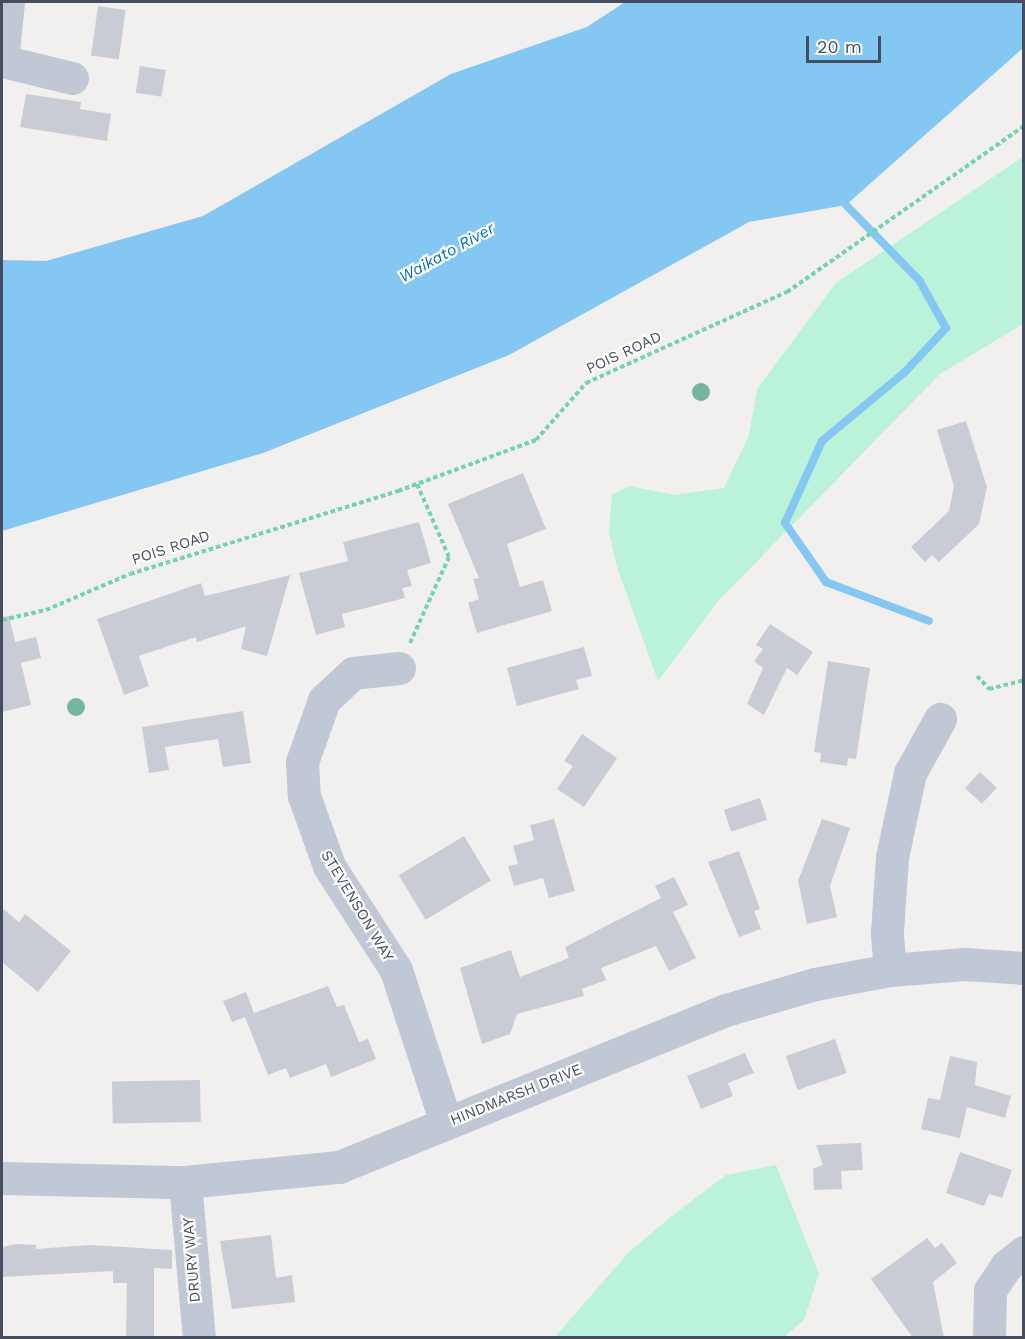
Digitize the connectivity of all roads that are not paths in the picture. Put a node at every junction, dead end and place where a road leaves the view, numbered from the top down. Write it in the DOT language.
graph roads {
  1 [pos="8,2"];
  2 [pos="3,37"];
  3 [pos="72,78"];
  4 [pos="399,668"];
  5 [pos="940,718"];
  6 [pos="1023,968"];
  7 [pos="890,970"];
  8 [pos="446,1123"];
  9 [pos="2,1178"];
  10 [pos="185,1182"];
  11 [pos="1023,1252"];
  12 [pos="199,1338"];
  13 [pos="989,1338"];
  1 -- 2 [label="street"];
  2 -- 3 [label="street"];
  4 -- 8 [label="street, STEVENSON WAY"];
  5 -- 7 [label="street"];
  6 -- 7 [label="street, HINDMARSH DRIVE"];
  7 -- 8 [label="street, HINDMARSH DRIVE"];
  8 -- 10 [label="street, HINDMARSH DRIVE"];
  9 -- 10 [label="street, HINDMARSH DRIVE"];
  10 -- 12 [label="street, DRURY WAY"];
  11 -- 13 [label="street"];
}
